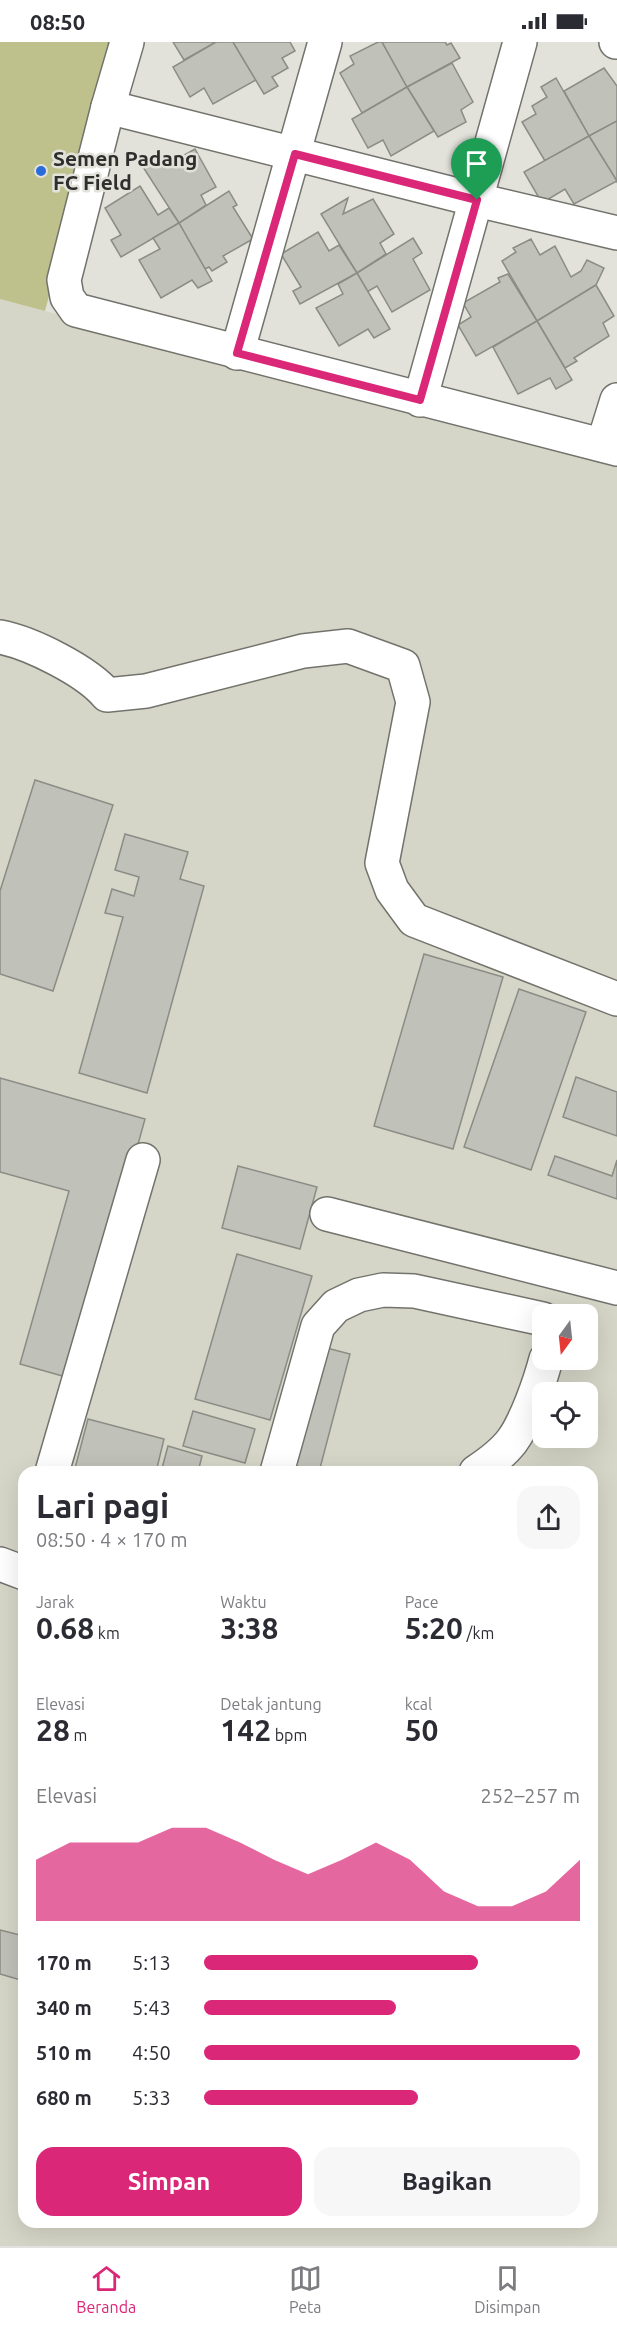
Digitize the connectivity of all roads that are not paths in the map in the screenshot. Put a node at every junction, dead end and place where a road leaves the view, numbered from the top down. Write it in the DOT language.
graph roads {
  1 [pos="127,42"];
  2 [pos="326,42"];
  3 [pos="520,42"];
  4 [pos="108,107"];
  5 [pos="295,154"];
  6 [pos="477,200"];
  7 [pos="617,233"];
  8 [pos="237,353"];
  9 [pos="420,400"];
  10 [pos="617,400"];
  11 [pos="610,447"];
  12 [pos="0,637"];
  13 [pos="617,999"];
  14 [pos="143,1160"];
  15 [pos="327,1214"];
  16 [pos="556,1272"];
  17 [pos="617,1288"];
  18 [pos="554,1304"];
  19 [pos="532,1317"];
  20 [pos="543,1370"];
  21 [pos="54,1466"];
  22 [pos="279,1466"];
  23 [pos="485,1466"];
  1 -- 4 [label="street"];
  2 -- 5 [label="street"];
  3 -- 6 [label="street"];
  4 -- 5 [label="street"];
  4 -- 8 [label="street"];
  5 -- 6 [label="street"];
  5 -- 8 [label="street"];
  6 -- 7 [label="street"];
  6 -- 9 [label="street"];
  8 -- 9 [label="street"];
  9 -- 11 [label="street"];
  10 -- 11 [label="street"];
  12 -- 13 [label="street"];
  14 -- 21 [label="street"];
  15 -- 16 [label="street"];
  16 -- 17 [label="street"];
  16 -- 18 [label="street"];
  19 -- 22 [label="street"];
  20 -- 23 [label="street"];
}
